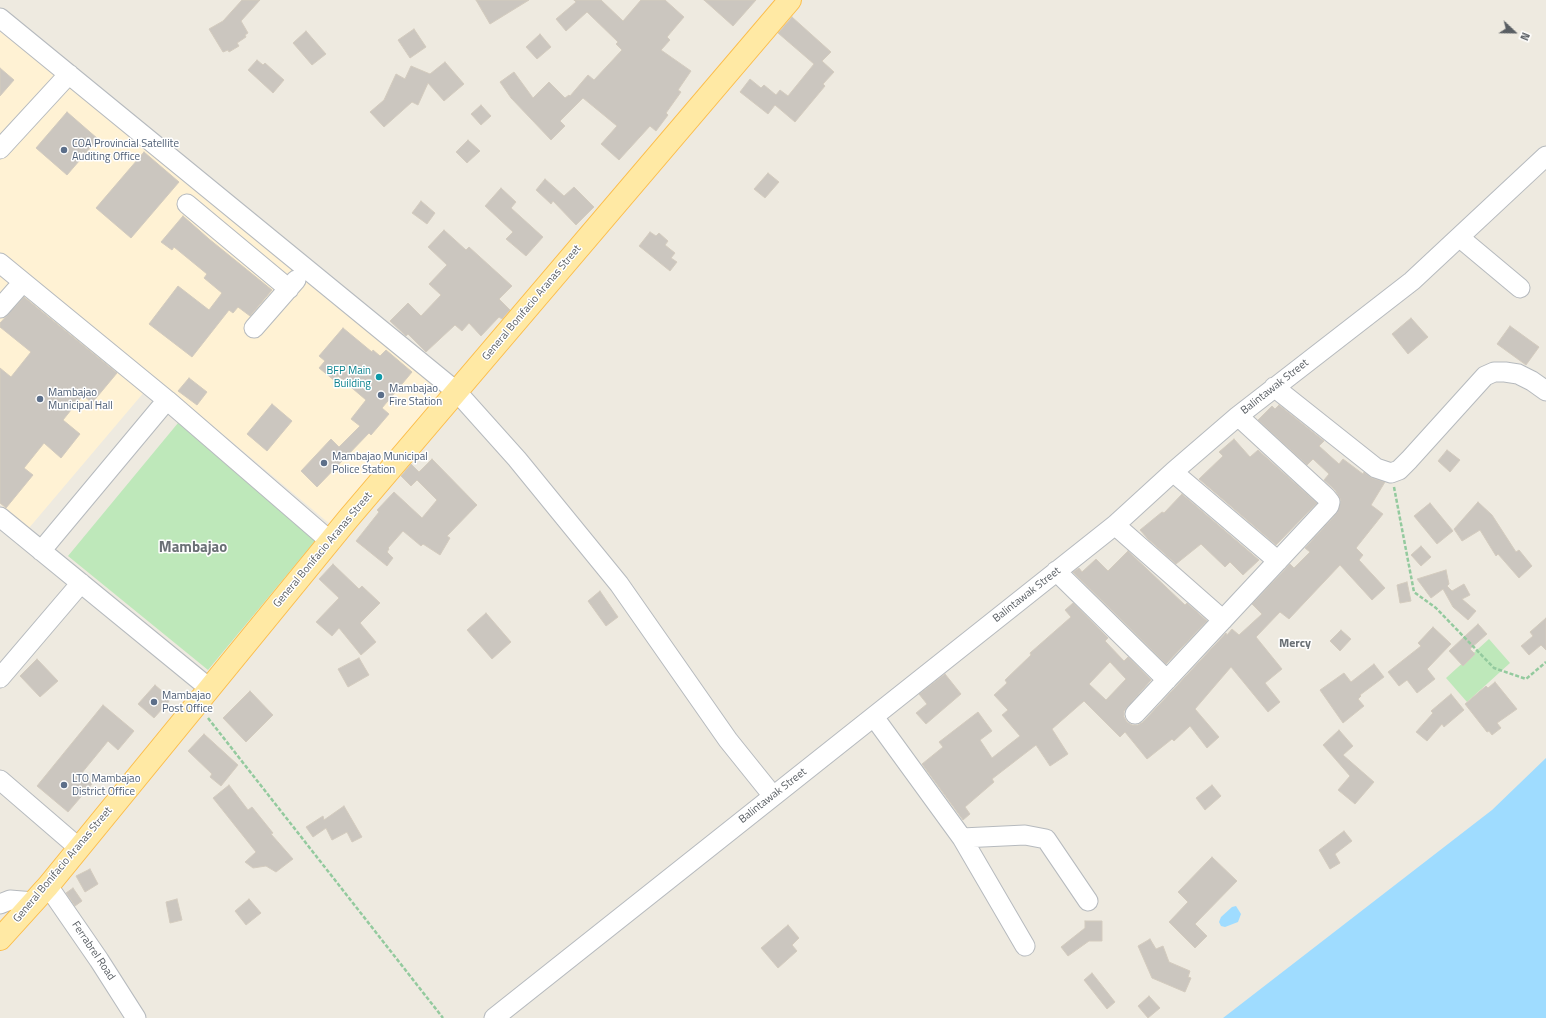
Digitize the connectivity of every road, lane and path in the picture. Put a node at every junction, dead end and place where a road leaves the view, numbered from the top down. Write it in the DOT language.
graph roads {
  1 [pos="790,0"];
  2 [pos="0,18"];
  3 [pos="69,74"];
  4 [pos="0,149"];
  5 [pos="1546,156"];
  6 [pos="187,204"];
  7 [pos="1459,237"];
  8 [pos="0,263"];
  9 [pos="306,268"];
  10 [pos="23,282"];
  11 [pos="1520,288"];
  12 [pos="289,289"];
  13 [pos="0,308"];
  14 [pos="254,328"];
  15 [pos="1274,388"];
  16 [pos="1546,391"];
  17 [pos="457,392"];
  18 [pos="167,400"];
  19 [pos="1238,416"];
  20 [pos="1172,472"];
  21 [pos="1391,473"];
  22 [pos="0,517"];
  23 [pos="1115,525"];
  24 [pos="330,541"];
  25 [pos="41,551"];
  26 [pos="1278,561"];
  27 [pos="1056,571"];
  28 [pos="82,583"];
  29 [pos="1223,620"];
  30 [pos="1546,662"];
  31 [pos="0,678"];
  32 [pos="1167,680"];
  33 [pos="203,696"];
  34 [pos="1135,714"];
  35 [pos="874,717"];
  36 [pos="0,780"];
  37 [pos="773,796"];
  38 [pos="962,838"];
  39 [pos="79,848"];
  40 [pos="41,894"];
  41 [pos="1088,901"];
  42 [pos="0,904"];
  43 [pos="0,939"];
  44 [pos="1025,946"];
  45 [pos="136,1018"];
  46 [pos="443,1018"];
  47 [pos="494,1018"];
  1 -- 17 [label="main road, General Bonifacio Aranas Street"];
  2 -- 3 [label="street"];
  3 -- 4 [label="street"];
  3 -- 9 [label="street"];
  5 -- 7 [label="street, Balintawak Street"];
  6 -- 12 [label="street"];
  7 -- 11 [label="street"];
  7 -- 15 [label="street, Balintawak Street"];
  8 -- 10 [label="street"];
  9 -- 12 [label="street"];
  9 -- 17 [label="street"];
  10 -- 13 [label="street"];
  10 -- 18 [label="street"];
  12 -- 14 [label="street"];
  15 -- 19 [label="street, Balintawak Street"];
  15 -- 21 [label="street"];
  16 -- 21 [label="street"];
  17 -- 24 [label="main road, General Bonifacio Aranas Street"];
  17 -- 37 [label="street"];
  18 -- 24 [label="street"];
  18 -- 25 [label="street"];
  19 -- 20 [label="street, Balintawak Street"];
  19 -- 26 [label="street"];
  20 -- 23 [label="street, Balintawak Street"];
  20 -- 26 [label="street"];
  21 -- 30 [label="path"];
  22 -- 25 [label="street"];
  23 -- 27 [label="street, Balintawak Street"];
  23 -- 29 [label="street"];
  24 -- 33 [label="main road, General Bonifacio Aranas Street"];
  25 -- 28 [label="street"];
  26 -- 29 [label="street"];
  27 -- 32 [label="street"];
  27 -- 35 [label="street, Balintawak Street"];
  28 -- 31 [label="street"];
  28 -- 33 [label="street"];
  29 -- 32 [label="street"];
  32 -- 34 [label="street"];
  33 -- 39 [label="main road, General Bonifacio Aranas Street"];
  33 -- 46 [label="path"];
  35 -- 37 [label="street, Balintawak Street"];
  35 -- 38 [label="street"];
  36 -- 39 [label="street"];
  37 -- 47 [label="street, Balintawak Street"];
  38 -- 41 [label="street"];
  38 -- 44 [label="street"];
  39 -- 40 [label="main road, General Bonifacio Aranas Street"];
  40 -- 42 [label="street"];
  40 -- 43 [label="main road, General Bonifacio Aranas Street"];
  40 -- 45 [label="street, Ferrabrel Road"];
}
